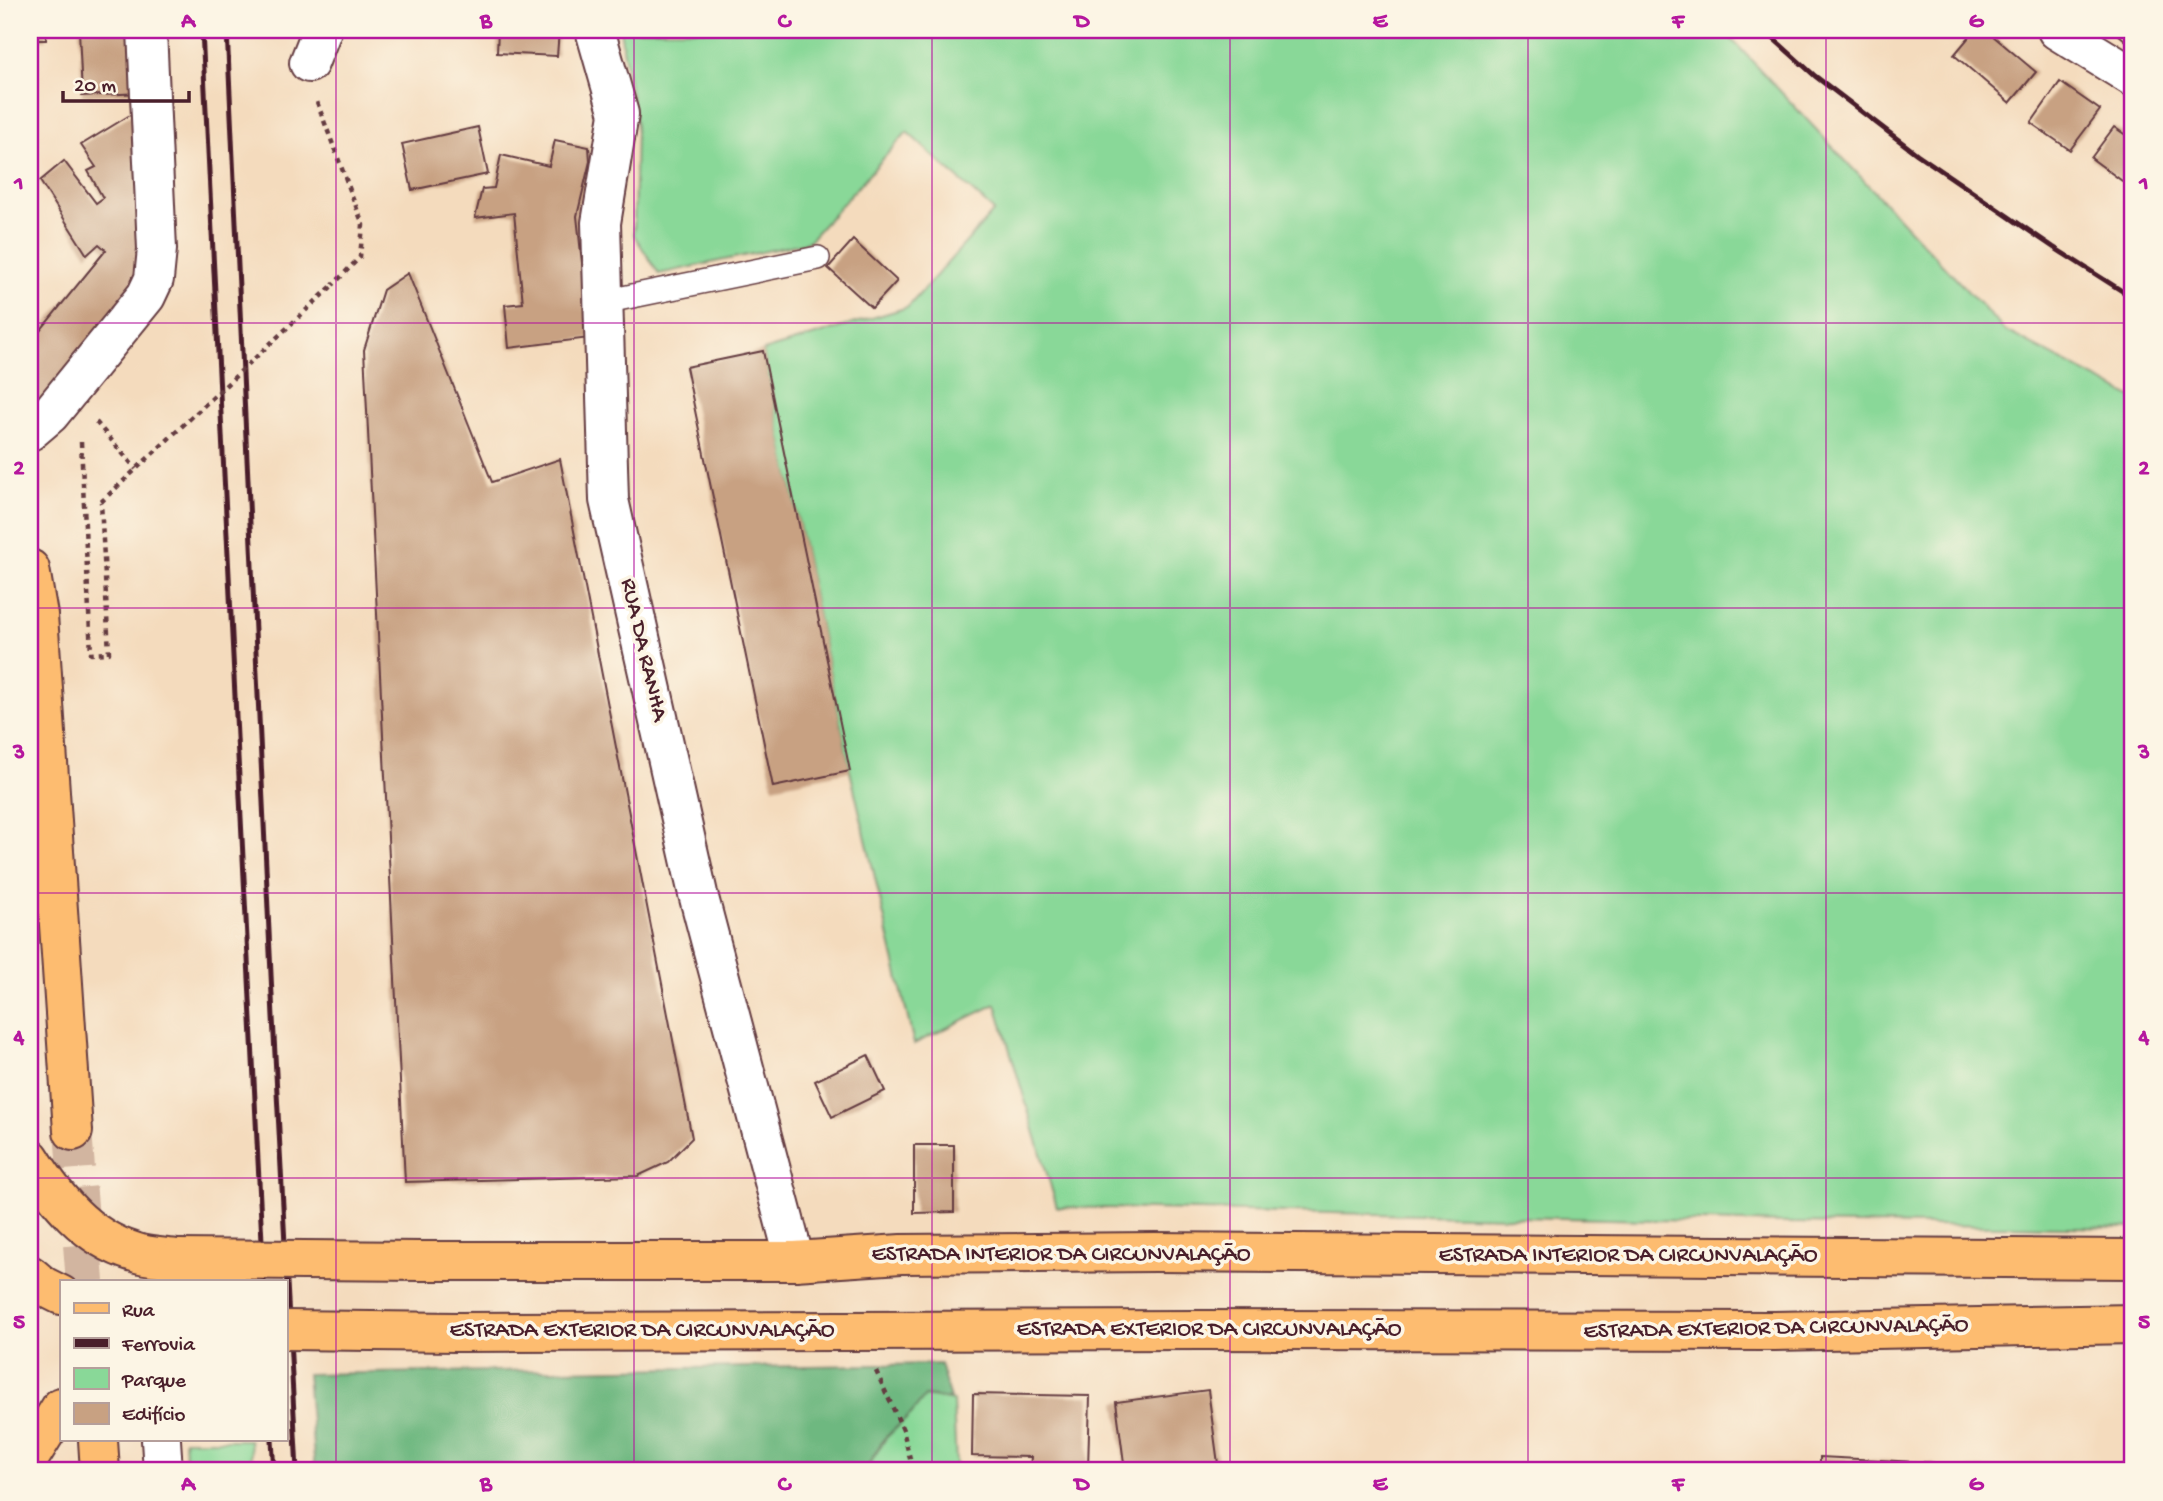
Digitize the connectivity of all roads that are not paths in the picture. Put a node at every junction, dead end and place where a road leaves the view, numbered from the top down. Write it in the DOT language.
graph roads {
  1 [pos="147,30"];
  2 [pos="595,30"];
  3 [pos="2057,30"];
  4 [pos="2133,76"];
  5 [pos="818,258"];
  6 [pos="603,302"];
  7 [pos="30,431"];
  8 [pos="30,569"];
  9 [pos="73,1131"];
  10 [pos="30,1158"];
  11 [pos="2133,1259"];
  12 [pos="795,1261"];
  13 [pos="30,1275"];
  14 [pos="60,1294"];
  15 [pos="2133,1324"];
  16 [pos="287,1330"];
  17 [pos="60,1410"];
  18 [pos="98,1442"];
  19 [pos="161,1442"];
  20 [pos="30,1457"];
  21 [pos="100,1471"];
  22 [pos="163,1471"];
  1 -- 7 [label="street"];
  2 -- 6 [label="street, RUA DA RANHA"];
  3 -- 4 [label="street"];
  5 -- 6 [label="lane"];
  6 -- 12 [label="street, RUA DA RANHA"];
  8 -- 9 [label="main road"];
  10 -- 12 [label="main road, ESTRADA INTERIOR DA CIRCUNVALAÇÃO, bridge"];
  11 -- 12 [label="main road, ESTRADA INTERIOR DA CIRCUNVALAÇÃO"];
  13 -- 14 [label="main road"];
  15 -- 16 [label="main road, ESTRADA EXTERIOR DA CIRCUNVALAÇÃO, bridge"];
  17 -- 20 [label="main road"];
  18 -- 21 [label="main road"];
  19 -- 22 [label="street"];
}
